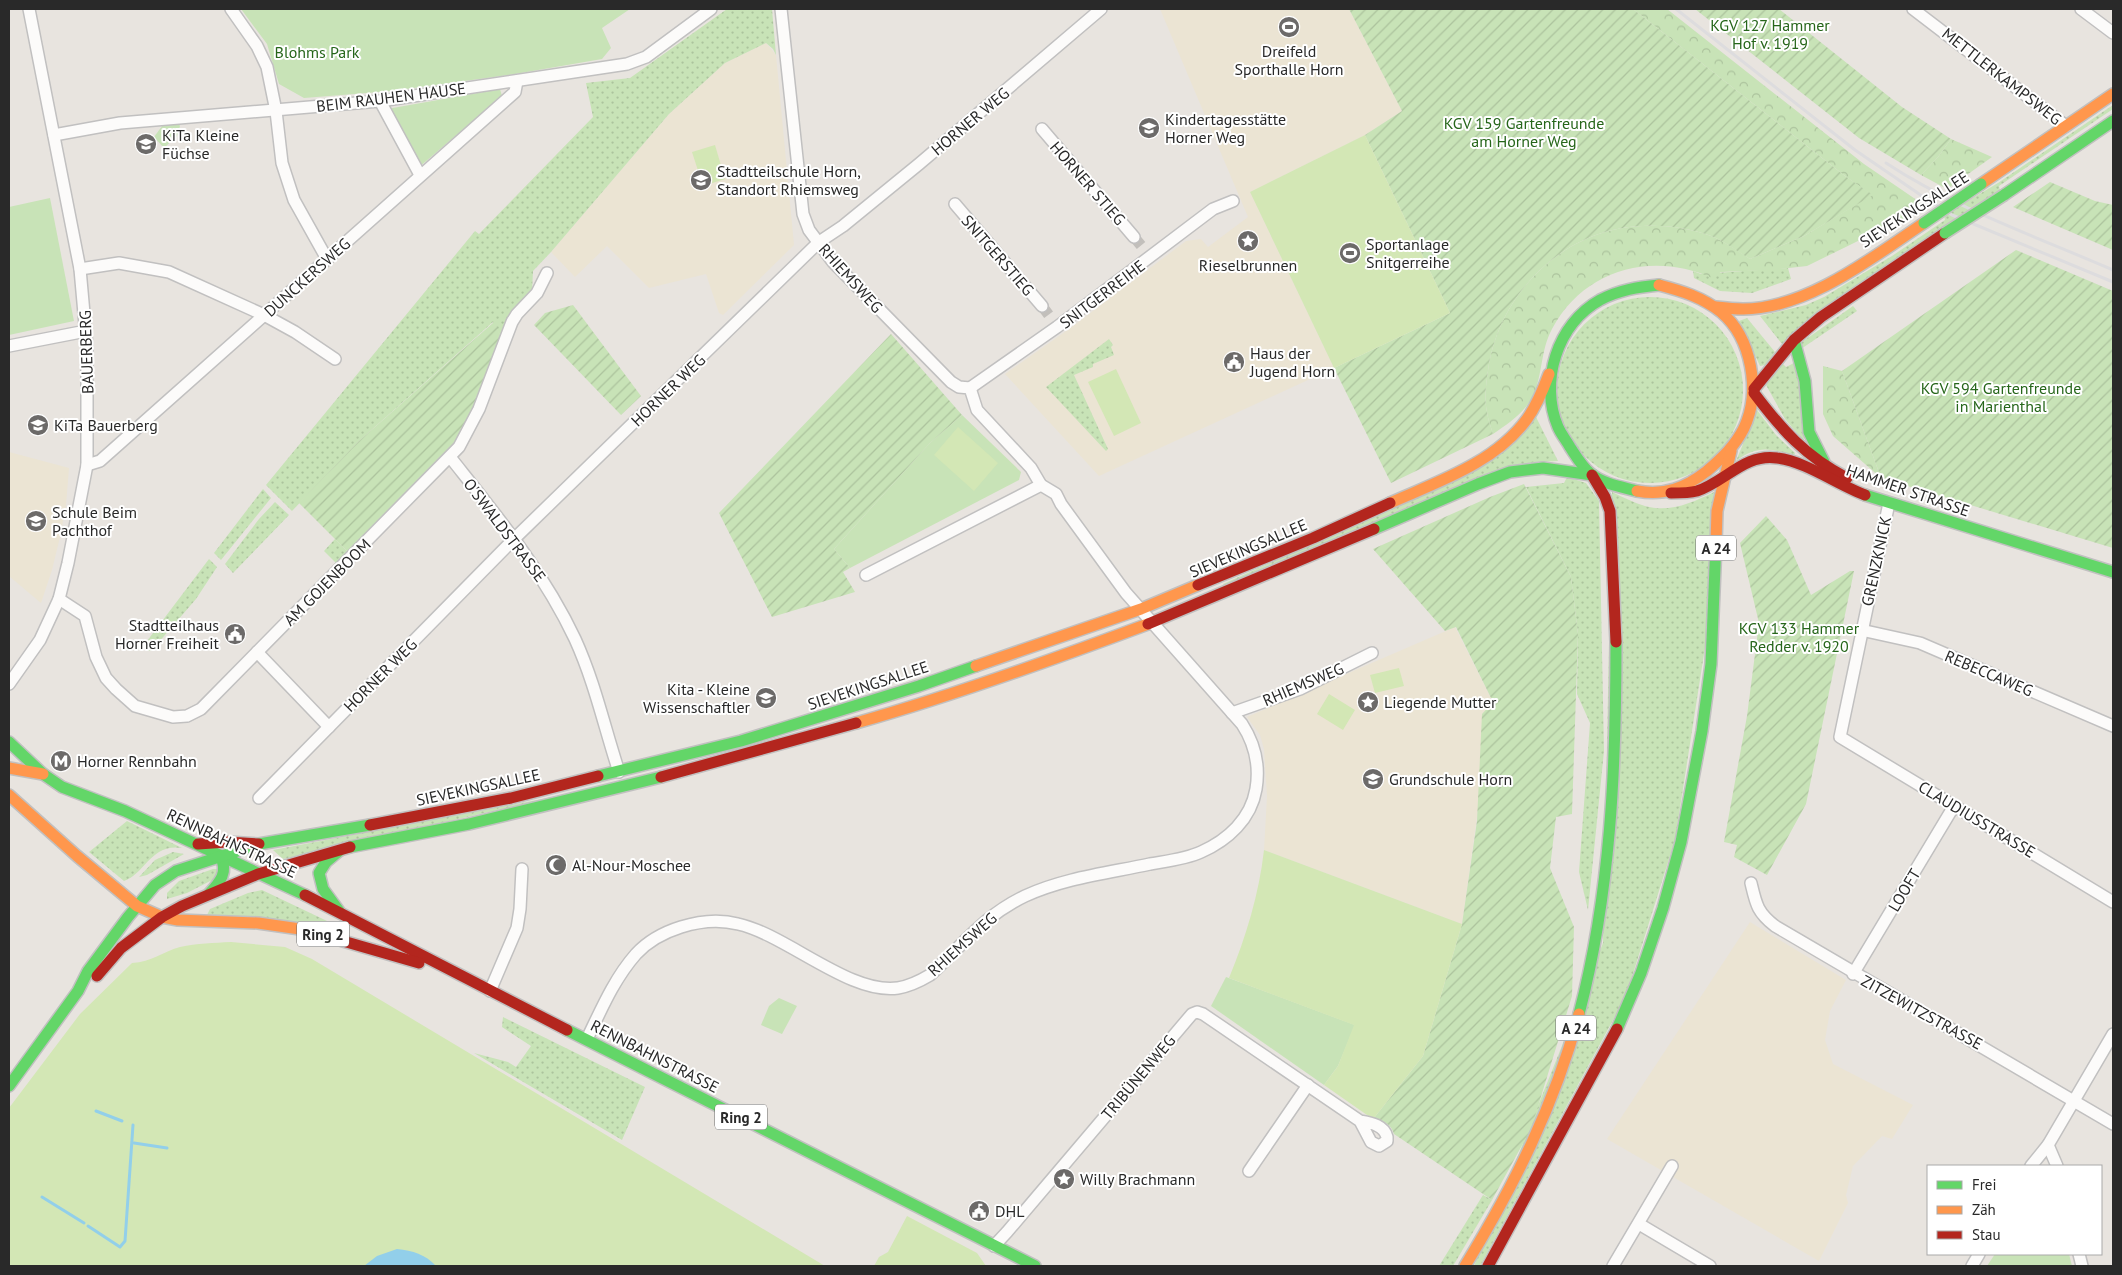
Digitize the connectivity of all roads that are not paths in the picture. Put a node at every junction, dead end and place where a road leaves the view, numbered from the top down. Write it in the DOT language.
graph roads {
  1 [pos="29,9"];
  2 [pos="231,9"];
  3 [pos="711,9"];
  4 [pos="781,9"];
  5 [pos="1101,9"];
  6 [pos="1913,9"];
  7 [pos="2081,9"];
  8 [pos="2113,33"];
  9 [pos="517,81"];
  10 [pos="2113,94"];
  11 [pos="380,101"];
  12 [pos="276,111"];
  13 [pos="2113,121"];
  14 [pos="2066,126"];
  15 [pos="1042,129"];
  16 [pos="54,135"];
  17 [pos="420,175"];
  18 [pos="1233,201"];
  19 [pos="956,204"];
  20 [pos="1134,236"];
  21 [pos="819,242"];
  22 [pos="327,259"];
  23 [pos="80,269"];
  24 [pos="547,273"];
  25 [pos="1042,306"];
  26 [pos="1716,307"];
  27 [pos="264,315"];
  28 [pos="86,331"];
  29 [pos="1794,340"];
  30 [pos="9,346"];
  31 [pos="335,359"];
  32 [pos="1550,370"];
  33 [pos="970,388"];
  34 [pos="1754,391"];
  35 [pos="1731,451"];
  36 [pos="450,458"];
  37 [pos="87,465"];
  38 [pos="1827,466"];
  39 [pos="1592,475"];
  40 [pos="1724,478"];
  41 [pos="1041,485"];
  42 [pos="1671,493"];
  43 [pos="1889,503"];
  44 [pos="515,538"];
  45 [pos="2113,562"];
  46 [pos="2113,572"];
  47 [pos="866,575"];
  48 [pos="59,599"];
  49 [pos="1141,609"];
  50 [pos="1153,622"];
  51 [pos="1861,630"];
  52 [pos="256,652"];
  53 [pos="1372,653"];
  54 [pos="9,684"];
  55 [pos="1232,712"];
  56 [pos="2113,726"];
  57 [pos="329,727"];
  58 [pos="1840,737"];
  59 [pos="9,742"];
  60 [pos="9,768"];
  61 [pos="619,772"];
  62 [pos="43,774"];
  63 [pos="623,788"];
  64 [pos="9,796"];
  65 [pos="259,798"];
  66 [pos="1954,806"];
  67 [pos="197,844"];
  68 [pos="259,844"];
  69 [pos="341,849"];
  70 [pos="220,856"];
  71 [pos="522,869"];
  72 [pos="258,874"];
  73 [pos="1751,883"];
  74 [pos="209,894"];
  75 [pos="2113,902"];
  76 [pos="137,906"];
  77 [pos="339,911"];
  78 [pos="162,917"];
  79 [pos="447,969"];
  80 [pos="1853,974"];
  81 [pos="490,990"];
  82 [pos="78,992"];
  83 [pos="2113,1034"];
  84 [pos="586,1039"];
  85 [pos="1308,1085"];
  86 [pos="9,1086"];
  87 [pos="2074,1100"];
  88 [pos="1360,1121"];
  89 [pos="2113,1124"];
  90 [pos="2048,1145"];
  91 [pos="2032,1165"];
  92 [pos="2057,1165"];
  93 [pos="1672,1166"];
  94 [pos="1249,1171"];
  95 [pos="1639,1224"];
  96 [pos="994,1246"];
  97 [pos="1978,1255"];
  98 [pos="1035,1266"];
  99 [pos="1466,1266"];
  100 [pos="1488,1266"];
  101 [pos="1613,1266"];
  102 [pos="1710,1266"];
  103 [pos="1972,1266"];
  1 -- 16 [label="street, BAUERBERG"];
  2 -- 12 [label="street"];
  3 -- 9 [label="street, BEIM RAUHEN HAUSE"];
  4 -- 21 [label="street, RHIEMSWEG"];
  5 -- 21 [label="street, HORNER WEG"];
  6 -- 14 [label="street, METTLERKAMPSWEG"];
  7 -- 8 [label="street"];
  9 -- 11 [label="street, BEIM RAUHEN HAUSE"];
  9 -- 17 [label="street, DUNCKERSWEG"];
  10 -- 14 [label="main road, SIEVEKINGSALLEE"];
  11 -- 12 [label="street, BEIM RAUHEN HAUSE"];
  11 -- 17 [label="street"];
  12 -- 16 [label="street, BEIM RAUHEN HAUSE"];
  12 -- 22 [label="street"];
  13 -- 29 [label="main road, SIEVEKINGSALLEE, bridge"];
  14 -- 26 [label="main road, SIEVEKINGSALLEE, bridge"];
  15 -- 20 [label="street, HORNER STIEG"];
  16 -- 23 [label="street, BAUERBERG"];
  17 -- 22 [label="street, DUNCKERSWEG"];
  18 -- 33 [label="street, SNITGERREIHE"];
  19 -- 25 [label="street, SNITGERSTIEG"];
  21 -- 33 [label="street, RHIEMSWEG"];
  21 -- 44 [label="street, HORNER WEG"];
  22 -- 27 [label="street, DUNCKERSWEG"];
  23 -- 27 [label="street"];
  23 -- 28 [label="street, BAUERBERG"];
  24 -- 36 [label="street, AM GOJENBOOM"];
  26 -- 32 [label="main road, SIEVEKINGSALLEE"];
  26 -- 34 [label="main road, SIEVEKINGSALLEE"];
  27 -- 31 [label="street"];
  27 -- 37 [label="street, DUNCKERSWEG"];
  28 -- 30 [label="street"];
  28 -- 37 [label="street, BAUERBERG"];
  29 -- 34 [label="main road, SIEVEKINGSALLEE"];
  29 -- 38 [label="main road"];
  32 -- 39 [label="main road, SIEVEKINGSALLEE"];
  32 -- 49 [label="main road, SIEVEKINGSALLEE"];
  33 -- 41 [label="street, RHIEMSWEG"];
  34 -- 35 [label="main road, SIEVEKINGSALLEE"];
  34 -- 38 [label="main road, HAMMER STRASSE"];
  35 -- 40 [label="main road"];
  35 -- 42 [label="main road, SIEVEKINGSALLEE"];
  36 -- 44 [label="street, O'SWALDSTRASSE"];
  36 -- 52 [label="street, AM GOJENBOOM"];
  37 -- 48 [label="street, BAUERBERG"];
  38 -- 45 [label="main road, HAMMER STRASSE"];
  39 -- 42 [label="main road, SIEVEKINGSALLEE"];
  39 -- 50 [label="main road, SIEVEKINGSALLEE"];
  39 -- 99 [label="main road, A 24"];
  40 -- 42 [label="main road, HAMMER STRASSE"];
  40 -- 43 [label="main road, HAMMER STRASSE"];
  40 -- 100 [label="main road, A 24"];
  41 -- 47 [label="street"];
  41 -- 49 [label="street, RHIEMSWEG"];
  43 -- 46 [label="main road, HAMMER STRASSE"];
  43 -- 51 [label="street, GRENZKNICK"];
  44 -- 57 [label="street, HORNER WEG"];
  44 -- 61 [label="street, O'SWALDSTRASSE"];
  48 -- 52 [label="street, AM GOJENBOOM"];
  48 -- 54 [label="street, BAUERBERG"];
  49 -- 50 [label="street, RHIEMSWEG"];
  49 -- 61 [label="main road, SIEVEKINGSALLEE"];
  50 -- 55 [label="street, RHIEMSWEG"];
  50 -- 63 [label="main road, SIEVEKINGSALLEE"];
  51 -- 56 [label="street, REBECCAWEG"];
  51 -- 58 [label="street, GRENZKNICK"];
  52 -- 57 [label="street"];
  53 -- 55 [label="street, RHIEMSWEG"];
  55 -- 84 [label="street, RHIEMSWEG"];
  57 -- 65 [label="street, HORNER WEG"];
  58 -- 66 [label="street, CLAUDIUSSTRASSE"];
  59 -- 62 [label="main road, RENNBAHNSTRASSE"];
  60 -- 62 [label="main road"];
  61 -- 63 [label="main road"];
  61 -- 68 [label="main road, SIEVEKINGSALLEE"];
  62 -- 67 [label="main road, RENNBAHNSTRASSE"];
  63 -- 69 [label="main road, SIEVEKINGSALLEE"];
  64 -- 76 [label="main road, RENNBAHNSTRASSE"];
  66 -- 75 [label="street, CLAUDIUSSTRASSE"];
  66 -- 80 [label="street, LOOFT"];
  67 -- 68 [label="main road"];
  67 -- 70 [label="main road, RENNBAHNSTRASSE"];
  68 -- 70 [label="main road, SIEVEKINGSALLEE"];
  69 -- 72 [label="main road, SIEVEKINGSALLEE"];
  69 -- 77 [label="main road"];
  70 -- 72 [label="main road, RENNBAHNSTRASSE / Ring 2"];
  70 -- 74 [label="main road"];
  70 -- 76 [label="main road, SIEVEKINGSALLEE"];
  71 -- 81 [label="street"];
  72 -- 74 [label="main road, SIEVEKINGSALLEE"];
  72 -- 77 [label="main road, RENNBAHNSTRASSE / Ring 2"];
  73 -- 80 [label="street, ZITZEWITZSTRASSE"];
  74 -- 78 [label="main road, SIEVEKINGSALLEE"];
  76 -- 78 [label="main road, RENNBAHNSTRASSE"];
  76 -- 82 [label="main road, SIEVEKINGSALLEE"];
  77 -- 79 [label="main road, RENNBAHNSTRASSE / Ring 2"];
  78 -- 79 [label="main road, RENNBAHNSTRASSE / Ring 2"];
  78 -- 82 [label="main road, SIEVEKINGSALLEE"];
  79 -- 81 [label="main road, RENNBAHNSTRASSE / Ring 2"];
  80 -- 87 [label="street, ZITZEWITZSTRASSE"];
  81 -- 84 [label="main road, RENNBAHNSTRASSE / Ring 2"];
  82 -- 86 [label="main road"];
  83 -- 87 [label="street"];
  84 -- 96 [label="main road, RENNBAHNSTRASSE / Ring 2"];
  85 -- 88 [label="street, TRIBÜNENWEG"];
  85 -- 94 [label="street"];
  85 -- 96 [label="street, TRIBÜNENWEG"];
  87 -- 89 [label="street, ZITZEWITZSTRASSE"];
  87 -- 90 [label="street"];
  90 -- 91 [label="street"];
  90 -- 92 [label="street"];
  93 -- 95 [label="street"];
  95 -- 101 [label="street"];
  95 -- 102 [label="street"];
  96 -- 98 [label="main road, RENNBAHNSTRASSE / Ring 2"];
  97 -- 103 [label="street"];
}
